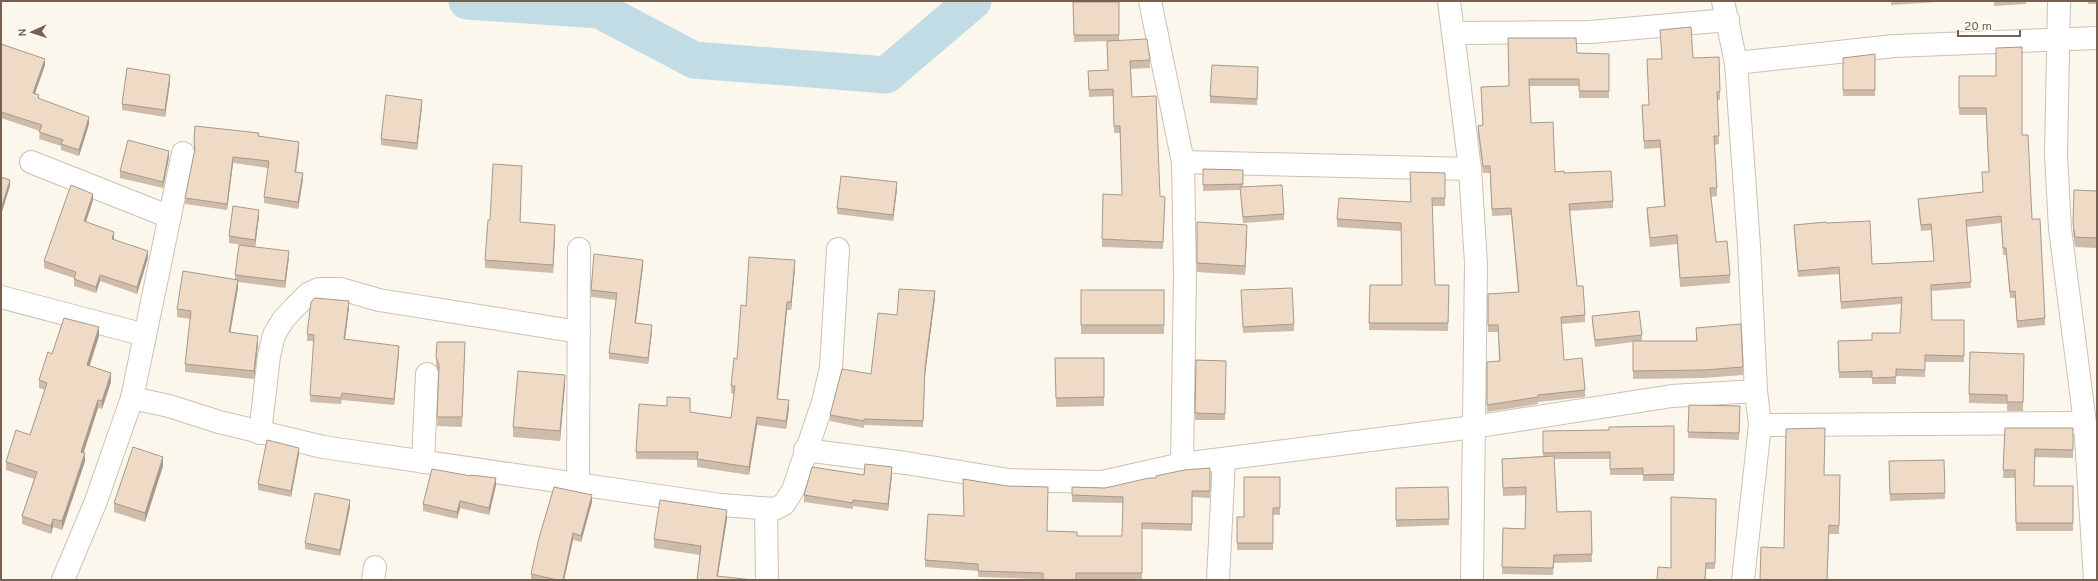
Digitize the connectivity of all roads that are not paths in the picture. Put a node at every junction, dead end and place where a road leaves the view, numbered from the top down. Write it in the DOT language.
graph roads {
  1 [pos="1150,1"];
  2 [pos="1449,1"];
  3 [pos="2060,1"];
  4 [pos="1725,11"];
  5 [pos="1454,33"];
  6 [pos="2097,38"];
  7 [pos="2058,40"];
  8 [pos="1736,62"];
  9 [pos="183,153"];
  10 [pos="31,162"];
  11 [pos="1183,162"];
  12 [pos="1470,169"];
  13 [pos="170,217"];
  14 [pos="579,249"];
  15 [pos="838,249"];
  16 [pos="1,297"];
  17 [pos="579,332"];
  18 [pos="145,335"];
  19 [pos="427,374"];
  20 [pos="1756,391"];
  21 [pos="132,398"];
  22 [pos="2085,423"];
  23 [pos="1760,425"];
  24 [pos="1473,427"];
  25 [pos="260,432"];
  26 [pos="805,450"];
  27 [pos="1224,460"];
  28 [pos="423,462"];
  29 [pos="1182,464"];
  30 [pos="578,485"];
  31 [pos="766,510"];
  32 [pos="2096,576"];
  33 [pos="63,580"];
  34 [pos="767,580"];
  35 [pos="1218,580"];
  36 [pos="1472,580"];
  37 [pos="1743,580"];
  1 -- 11 [label="street"];
  2 -- 5 [label="street"];
  3 -- 7 [label="street"];
  4 -- 5 [label="street"];
  4 -- 8 [label="street"];
  5 -- 12 [label="street"];
  6 -- 7 [label="street"];
  7 -- 8 [label="street"];
  7 -- 22 [label="street"];
  8 -- 20 [label="street"];
  9 -- 13 [label="street"];
  10 -- 13 [label="street"];
  11 -- 12 [label="street"];
  11 -- 29 [label="street"];
  12 -- 24 [label="street"];
  13 -- 18 [label="street"];
  14 -- 17 [label="street"];
  15 -- 26 [label="street"];
  16 -- 18 [label="street"];
  17 -- 25 [label="street"];
  17 -- 30 [label="street"];
  18 -- 21 [label="street"];
  19 -- 28 [label="street"];
  20 -- 23 [label="street"];
  20 -- 24 [label="street"];
  21 -- 25 [label="street"];
  21 -- 33 [label="street"];
  22 -- 23 [label="street"];
  22 -- 32 [label="street"];
  23 -- 37 [label="street"];
  24 -- 27 [label="street"];
  24 -- 36 [label="street"];
  25 -- 28 [label="street"];
  26 -- 29 [label="street"];
  26 -- 31 [label="street"];
  27 -- 29 [label="street"];
  27 -- 35 [label="street"];
  28 -- 30 [label="street"];
  30 -- 31 [label="street"];
  31 -- 34 [label="street"];
}
